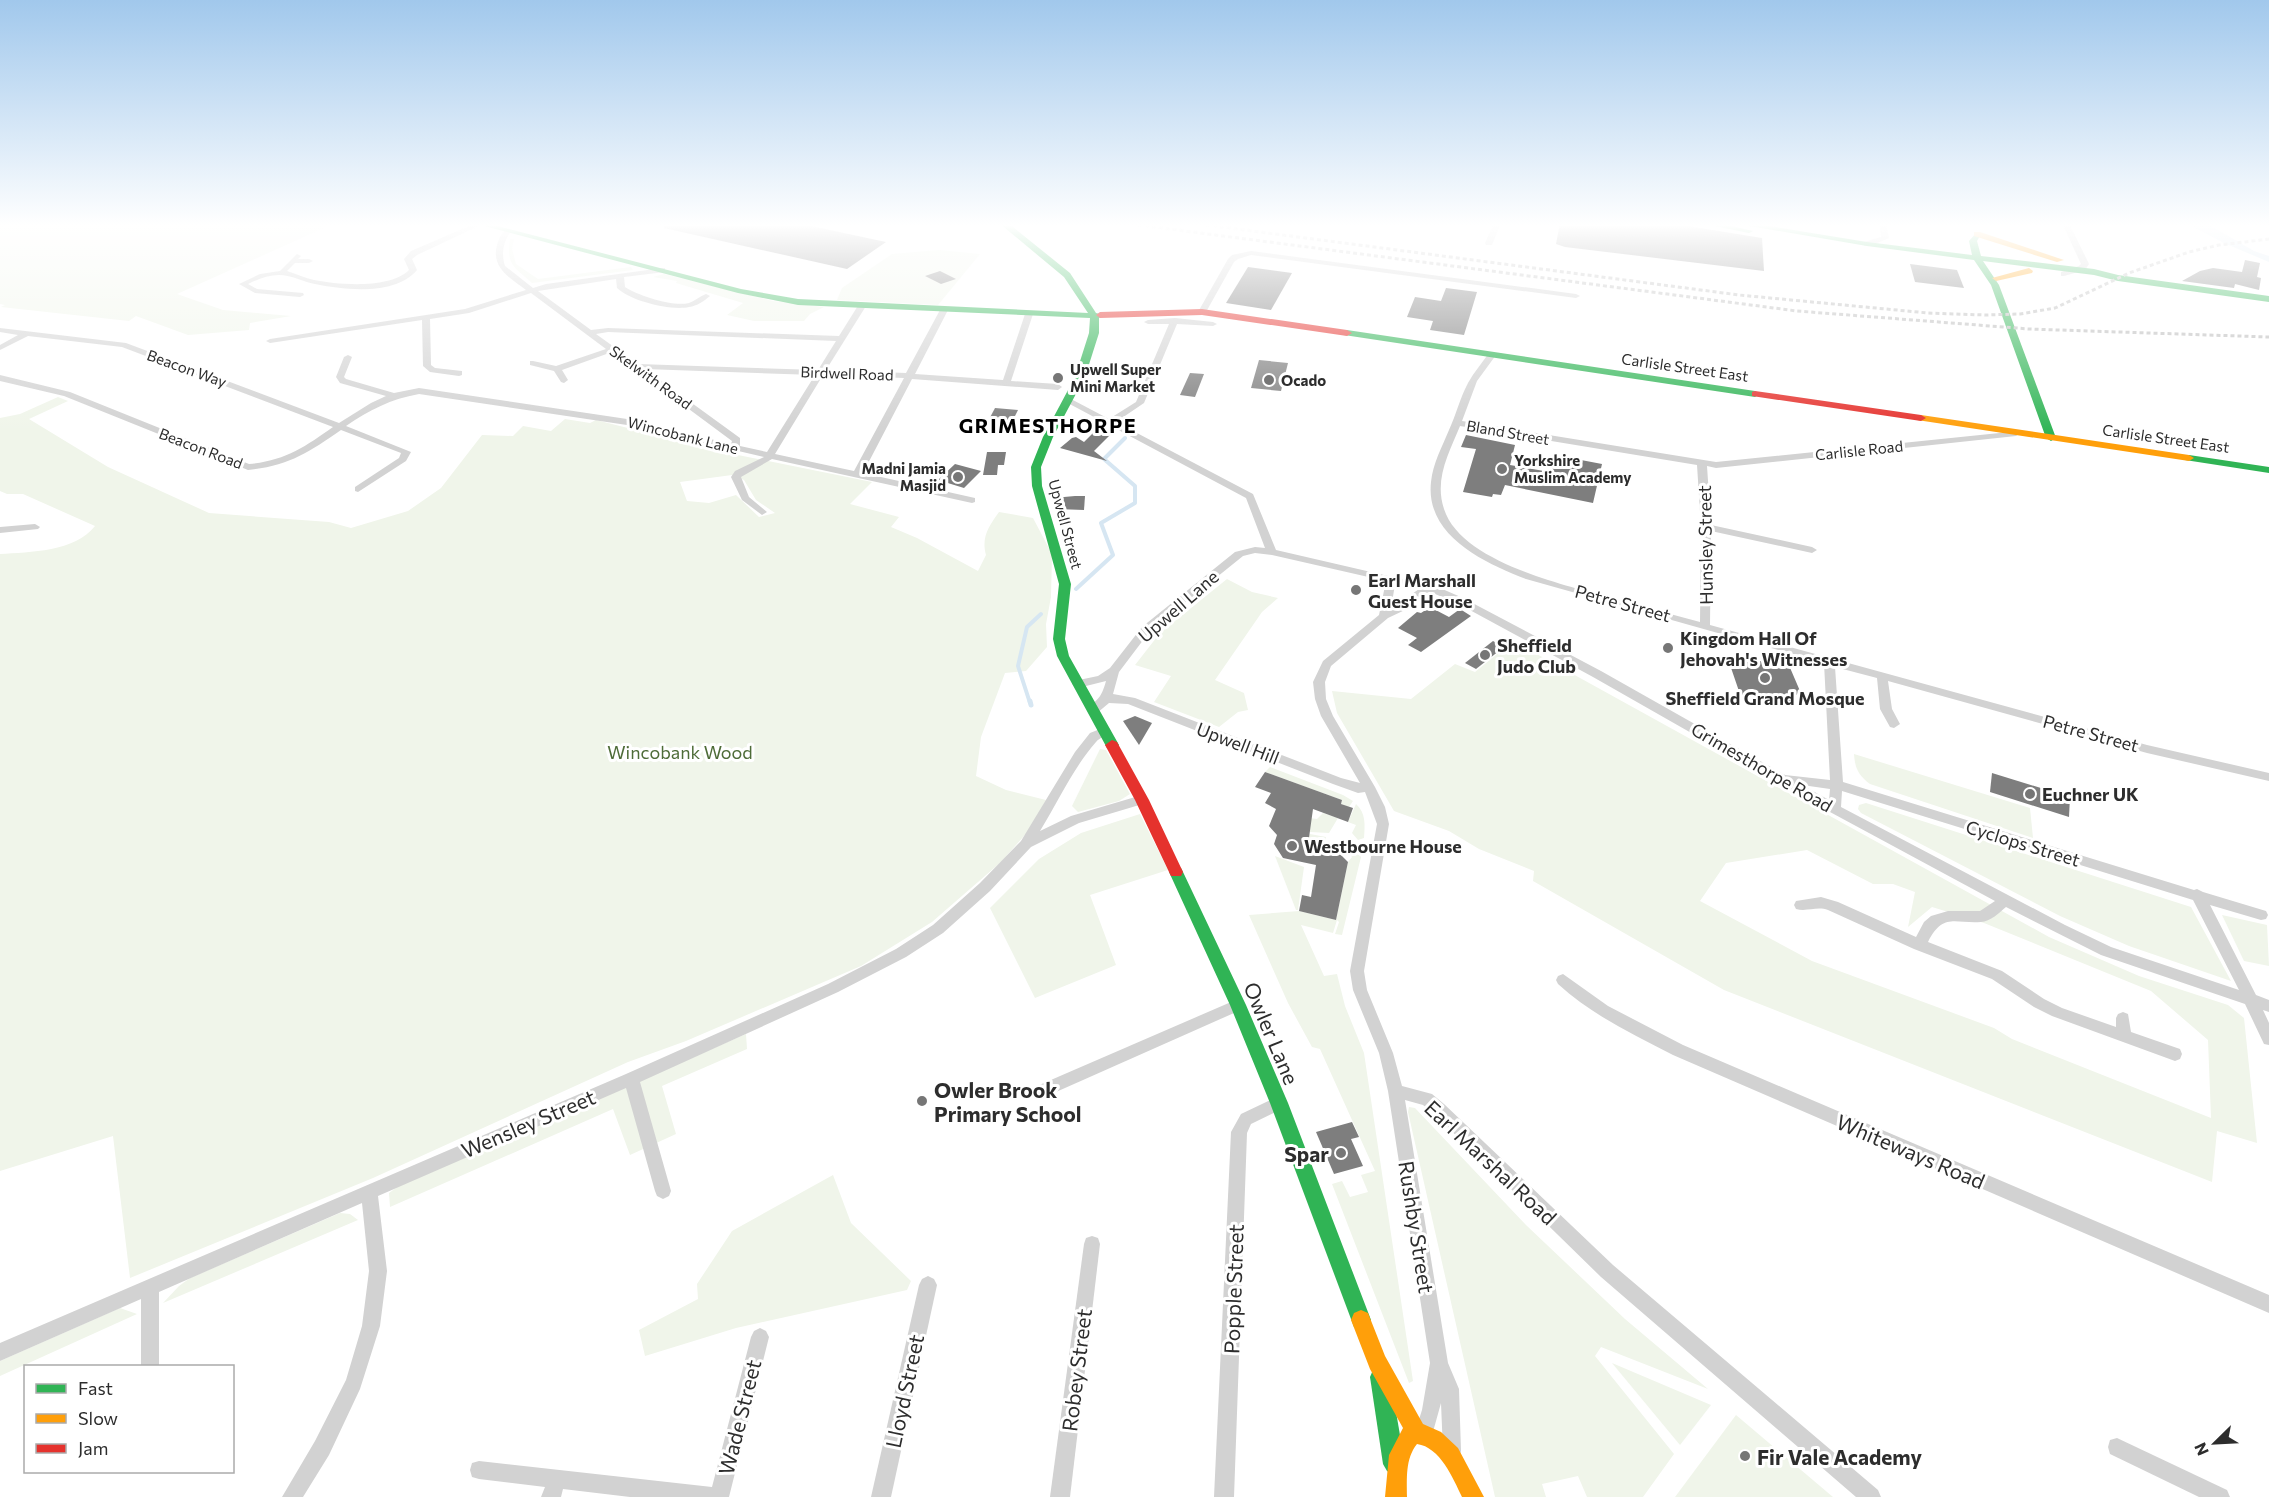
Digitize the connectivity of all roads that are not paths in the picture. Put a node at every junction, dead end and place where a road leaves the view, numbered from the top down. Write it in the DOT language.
graph roads {
  1 [pos="274,293"];
  2 [pos="521,293"];
  3 [pos="534,293"];
  4 [pos="630,293"];
  5 [pos="753,293"];
  6 [pos="1080,293"];
  7 [pos="1213,293"];
  8 [pos="1552,293"];
  9 [pos="1997,293"];
  10 [pos="2225,293"];
  11 [pos="706,296"];
  12 [pos="1576,296"];
  13 [pos="2269,299"];
  14 [pos="275,301"];
  15 [pos="862,306"];
  16 [pos="944,310"];
  17 [pos="1202,312"];
  18 [pos="1029,314"];
  19 [pos="1095,316"];
  20 [pos="426,317"];
  21 [pos="1175,321"];
  22 [pos="1148,322"];
  23 [pos="1213,324"];
  24 [pos="0,330"];
  25 [pos="590,332"];
  26 [pos="27,333"];
  27 [pos="843,339"];
  28 [pos="270,341"];
  29 [pos="0,348"];
  30 [pos="613,349"];
  31 [pos="1492,355"];
  32 [pos="348,357"];
  33 [pos="533,363"];
  34 [pos="636,366"];
  35 [pos="557,369"];
  36 [pos="823,372"];
  37 [pos="459,373"];
  38 [pos="910,376"];
  39 [pos="0,378"];
  40 [pos="564,380"];
  41 [pos="1006,383"];
  42 [pos="1058,387"];
  43 [pos="391,395"];
  44 [pos="1068,401"];
  45 [pos="1109,423"];
  46 [pos="1457,423"];
  47 [pos="341,426"];
  48 [pos="2016,433"];
  49 [pos="2051,438"];
  50 [pos="735,448"];
  51 [pos="770,456"];
  52 [pos="1702,464"];
  53 [pos="2269,470"];
  54 [pos="858,473"];
  55 [pos="358,489"];
  56 [pos="972,500"];
  57 [pos="762,512"];
  58 [pos="35,526"];
  59 [pos="1706,527"];
  60 [pos="0,530"];
  61 [pos="1250,550"];
  62 [pos="1812,550"];
  63 [pos="1272,552"];
  64 [pos="1390,580"];
  65 [pos="1428,588"];
  66 [pos="1384,616"];
  67 [pos="1705,626"];
  68 [pos="1829,660"];
  69 [pos="1114,671"];
  70 [pos="1882,675"];
  71 [pos="1078,684"];
  72 [pos="1106,699"];
  73 [pos="1093,710"];
  74 [pos="1894,724"];
  75 [pos="1105,731"];
  76 [pos="2269,777"];
  77 [pos="1784,779"];
  78 [pos="1837,785"];
  79 [pos="1369,787"];
  80 [pos="1142,800"];
  81 [pos="1048,808"];
  82 [pos="1834,809"];
  83 [pos="1075,819"];
  84 [pos="1026,844"];
  85 [pos="2197,894"];
  86 [pos="2006,900"];
  87 [pos="1801,905"];
  88 [pos="2261,915"];
  89 [pos="1919,945"];
  90 [pos="1563,980"];
  91 [pos="2252,1001"];
  92 [pos="1238,1005"];
  93 [pos="2269,1006"];
  94 [pos="2123,1018"];
  95 [pos="2124,1036"];
  96 [pos="2269,1039"];
  97 [pos="2175,1054"];
  98 [pos="631,1079"];
  99 [pos="1042,1091"];
  100 [pos="1396,1091"];
  101 [pos="1279,1103"];
  102 [pos="663,1191"];
  103 [pos="369,1192"];
  104 [pos="1092,1244"];
  105 [pos="928,1285"];
  106 [pos="150,1287"];
  107 [pos="2269,1305"];
  108 [pos="760,1337"];
  109 [pos="0,1352"];
  110 [pos="1377,1362"];
  111 [pos="1439,1362"];
  112 [pos="150,1365"];
  113 [pos="1419,1431"];
  114 [pos="2117,1447"];
  115 [pos="1452,1455"];
  116 [pos="1395,1469"];
  117 [pos="479,1470"];
  118 [pos="554,1489"];
  119 [pos="292,1497"];
  120 [pos="713,1497"];
  121 [pos="719,1497"];
  122 [pos="881,1497"];
  123 [pos="1060,1497"];
  124 [pos="1224,1497"];
  125 [pos="1396,1497"];
  126 [pos="1473,1497"];
  127 [pos="1871,1497"];
  128 [pos="2220,1497"];
  1 -- 14 [label="street"];
  2 -- 20 [label="street"];
  3 -- 25 [label="street, Skelwith Road"];
  4 -- 11 [label="street"];
  5 -- 15 [label="main road, Carlisle Street East"];
  6 -- 19 [label="main road"];
  7 -- 17 [label="street"];
  8 -- 12 [label="street"];
  9 -- 49 [label="main road"];
  10 -- 13 [label="main road"];
  15 -- 16 [label="main road, Carlisle Street East"];
  15 -- 27 [label="street"];
  16 -- 18 [label="main road, Carlisle Street East"];
  16 -- 38 [label="street"];
  17 -- 19 [label="main road, Carlisle Street East"];
  17 -- 31 [label="main road, Carlisle Street East"];
  18 -- 19 [label="main road, Carlisle Street East"];
  18 -- 41 [label="street"];
  19 -- 44 [label="main road, Upwell Street"];
  20 -- 28 [label="street"];
  20 -- 37 [label="street"];
  21 -- 22 [label="street"];
  21 -- 23 [label="street"];
  21 -- 45 [label="street"];
  24 -- 26 [label="street, Beacon Way"];
  25 -- 27 [label="street"];
  25 -- 30 [label="street, Skelwith Road"];
  26 -- 29 [label="street"];
  26 -- 47 [label="street, Beacon Way"];
  27 -- 36 [label="street"];
  30 -- 34 [label="street, Skelwith Road"];
  30 -- 35 [label="street"];
  31 -- 46 [label="street, Petre Street"];
  31 -- 48 [label="main road, Carlisle Street East"];
  32 -- 43 [label="street"];
  33 -- 35 [label="street"];
  34 -- 36 [label="street, Birdwell Road"];
  34 -- 50 [label="street, Skelwith Road"];
  35 -- 40 [label="street"];
  36 -- 38 [label="street, Birdwell Road"];
  36 -- 51 [label="street"];
  38 -- 41 [label="street, Birdwell Road"];
  38 -- 54 [label="street"];
  39 -- 47 [label="street, Beacon Road"];
  41 -- 42 [label="street, Birdwell Road"];
  43 -- 47 [label="street, Beacon Road"];
  43 -- 50 [label="street, Wincobank Lane"];
  44 -- 45 [label="street"];
  44 -- 71 [label="main road, Upwell Street"];
  45 -- 63 [label="street"];
  46 -- 52 [label="street, Bland Street"];
  46 -- 67 [label="street, Petre Street"];
  47 -- 55 [label="street, Beacon Way"];
  48 -- 49 [label="main road, Carlisle Street East"];
  48 -- 52 [label="street, Carlisle Road"];
  49 -- 53 [label="main road, Carlisle Street East"];
  50 -- 51 [label="street, Wincobank Lane"];
  51 -- 54 [label="street, Wincobank Lane"];
  51 -- 57 [label="street"];
  52 -- 59 [label="street, Hunsley Street"];
  54 -- 56 [label="street, Wincobank Lane"];
  58 -- 60 [label="street"];
  59 -- 62 [label="street"];
  59 -- 67 [label="street, Hunsley Street"];
  61 -- 63 [label="street, Grimesthorpe Road"];
  61 -- 69 [label="street, Upwell Lane"];
  63 -- 64 [label="street, Grimesthorpe Road"];
  64 -- 65 [label="street, Grimesthorpe Road"];
  64 -- 66 [label="street"];
  65 -- 66 [label="street"];
  65 -- 77 [label="street, Grimesthorpe Road"];
  66 -- 79 [label="street"];
  67 -- 68 [label="street, Petre Street"];
  68 -- 70 [label="street, Petre Street"];
  68 -- 78 [label="street"];
  69 -- 71 [label="street"];
  69 -- 72 [label="street, Upwell Lane"];
  70 -- 74 [label="street"];
  70 -- 76 [label="street, Petre Street"];
  71 -- 73 [label="main road, Upwell Street"];
  72 -- 73 [label="street"];
  72 -- 79 [label="street, Upwell Hill"];
  73 -- 75 [label="main road, Upwell Street"];
  75 -- 80 [label="main road, Owler Lane"];
  75 -- 81 [label="street, Wensley Street"];
  77 -- 78 [label="street, Cyclops Street"];
  77 -- 82 [label="street, Grimesthorpe Road"];
  78 -- 82 [label="street"];
  78 -- 85 [label="street, Cyclops Street"];
  79 -- 100 [label="street"];
  80 -- 83 [label="street, Wensley Street"];
  80 -- 92 [label="main road, Owler Lane"];
  81 -- 83 [label="street"];
  81 -- 84 [label="street, Wensley Street"];
  82 -- 86 [label="street, Grimesthorpe Road"];
  83 -- 84 [label="street, Wensley Street"];
  84 -- 98 [label="street, Wensley Street"];
  85 -- 88 [label="street, Cyclops Street"];
  85 -- 91 [label="street"];
  86 -- 89 [label="street"];
  86 -- 91 [label="street, Grimesthorpe Road"];
  87 -- 89 [label="street"];
  89 -- 95 [label="street"];
  90 -- 107 [label="street, Whiteways Road"];
  91 -- 93 [label="street, Grimesthorpe Road"];
  91 -- 96 [label="street"];
  92 -- 99 [label="street"];
  92 -- 101 [label="main road, Owler Lane"];
  94 -- 95 [label="street"];
  95 -- 97 [label="street"];
  98 -- 102 [label="street"];
  98 -- 103 [label="street, Wensley Street"];
  100 -- 111 [label="street, Rushby Street"];
  100 -- 127 [label="street, Earl Marshal Road"];
  101 -- 110 [label="main road, Owler Lane"];
  101 -- 124 [label="street, Popple Street"];
  103 -- 106 [label="street, Wensley Street"];
  103 -- 119 [label="street"];
  104 -- 123 [label="street, Robey Street"];
  105 -- 122 [label="street, Lloyd Street"];
  106 -- 109 [label="street, Wensley Street"];
  106 -- 112 [label="street"];
  108 -- 121 [label="street, Wade Street"];
  110 -- 113 [label="main road, Owler Lane"];
  110 -- 116 [label="main road, Owler Lane"];
  111 -- 113 [label="street, Rushby Street"];
  111 -- 115 [label="street, Rushby Street"];
  113 -- 115 [label="main road"];
  113 -- 116 [label="main road"];
  114 -- 128 [label="street"];
  115 -- 126 [label="main road"];
  116 -- 125 [label="main road"];
  117 -- 118 [label="street"];
  118 -- 120 [label="street"];
}
